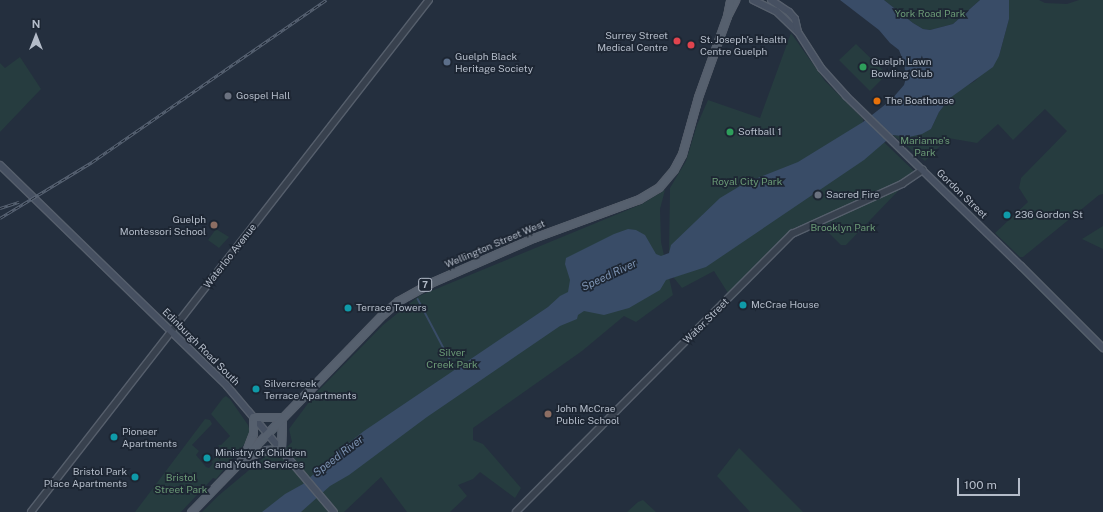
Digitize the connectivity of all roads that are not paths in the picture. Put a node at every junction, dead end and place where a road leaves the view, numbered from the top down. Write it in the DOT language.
graph roads {
  1 [pos="429,0"];
  2 [pos="730,0"];
  3 [pos="735,0"];
  4 [pos="753,0"];
  5 [pos="771,0"];
  6 [pos="726,16"];
  7 [pos="798,32"];
  8 [pos="0,165"];
  9 [pos="923,170"];
  10 [pos="172,331"];
  11 [pos="1103,348"];
  12 [pos="253,417"];
  13 [pos="282,417"];
  14 [pos="266,434"];
  15 [pos="281,449"];
  16 [pos="243,458"];
  17 [pos="31,512"];
  18 [pos="191,512"];
  19 [pos="334,512"];
  20 [pos="516,512"];
  1 -- 10 [label="street, Waterloo Avenue"];
  2 -- 6 [label="main road, Wellington Street West / 7"];
  3 -- 6 [label="main road, Wellington Street West / 7"];
  4 -- 7 [label="main road, Gordon Street"];
  5 -- 7 [label="main road, Gordon Street"];
  6 -- 13 [label="main road, Wellington Street West / 7"];
  7 -- 9 [label="main road, Gordon Street"];
  8 -- 10 [label="main road, Edinburgh Road South"];
  9 -- 11 [label="main road, Gordon Street"];
  9 -- 20 [label="street, Water Street"];
  10 -- 12 [label="main road, Edinburgh Road South"];
  10 -- 17 [label="street, Waterloo Avenue"];
  12 -- 13 [label="main road"];
  12 -- 14 [label="main road, Edinburgh Road South"];
  12 -- 16 [label="main road"];
  13 -- 14 [label="main road, Wellington Street West / 7"];
  13 -- 15 [label="main road"];
  14 -- 15 [label="main road, Edinburgh Road South"];
  14 -- 16 [label="main road, Wellington Street West / 7"];
  15 -- 16 [label="main road"];
  15 -- 19 [label="main road, Edinburgh Road South"];
  16 -- 18 [label="main road, Wellington Street West / 7"];
}
